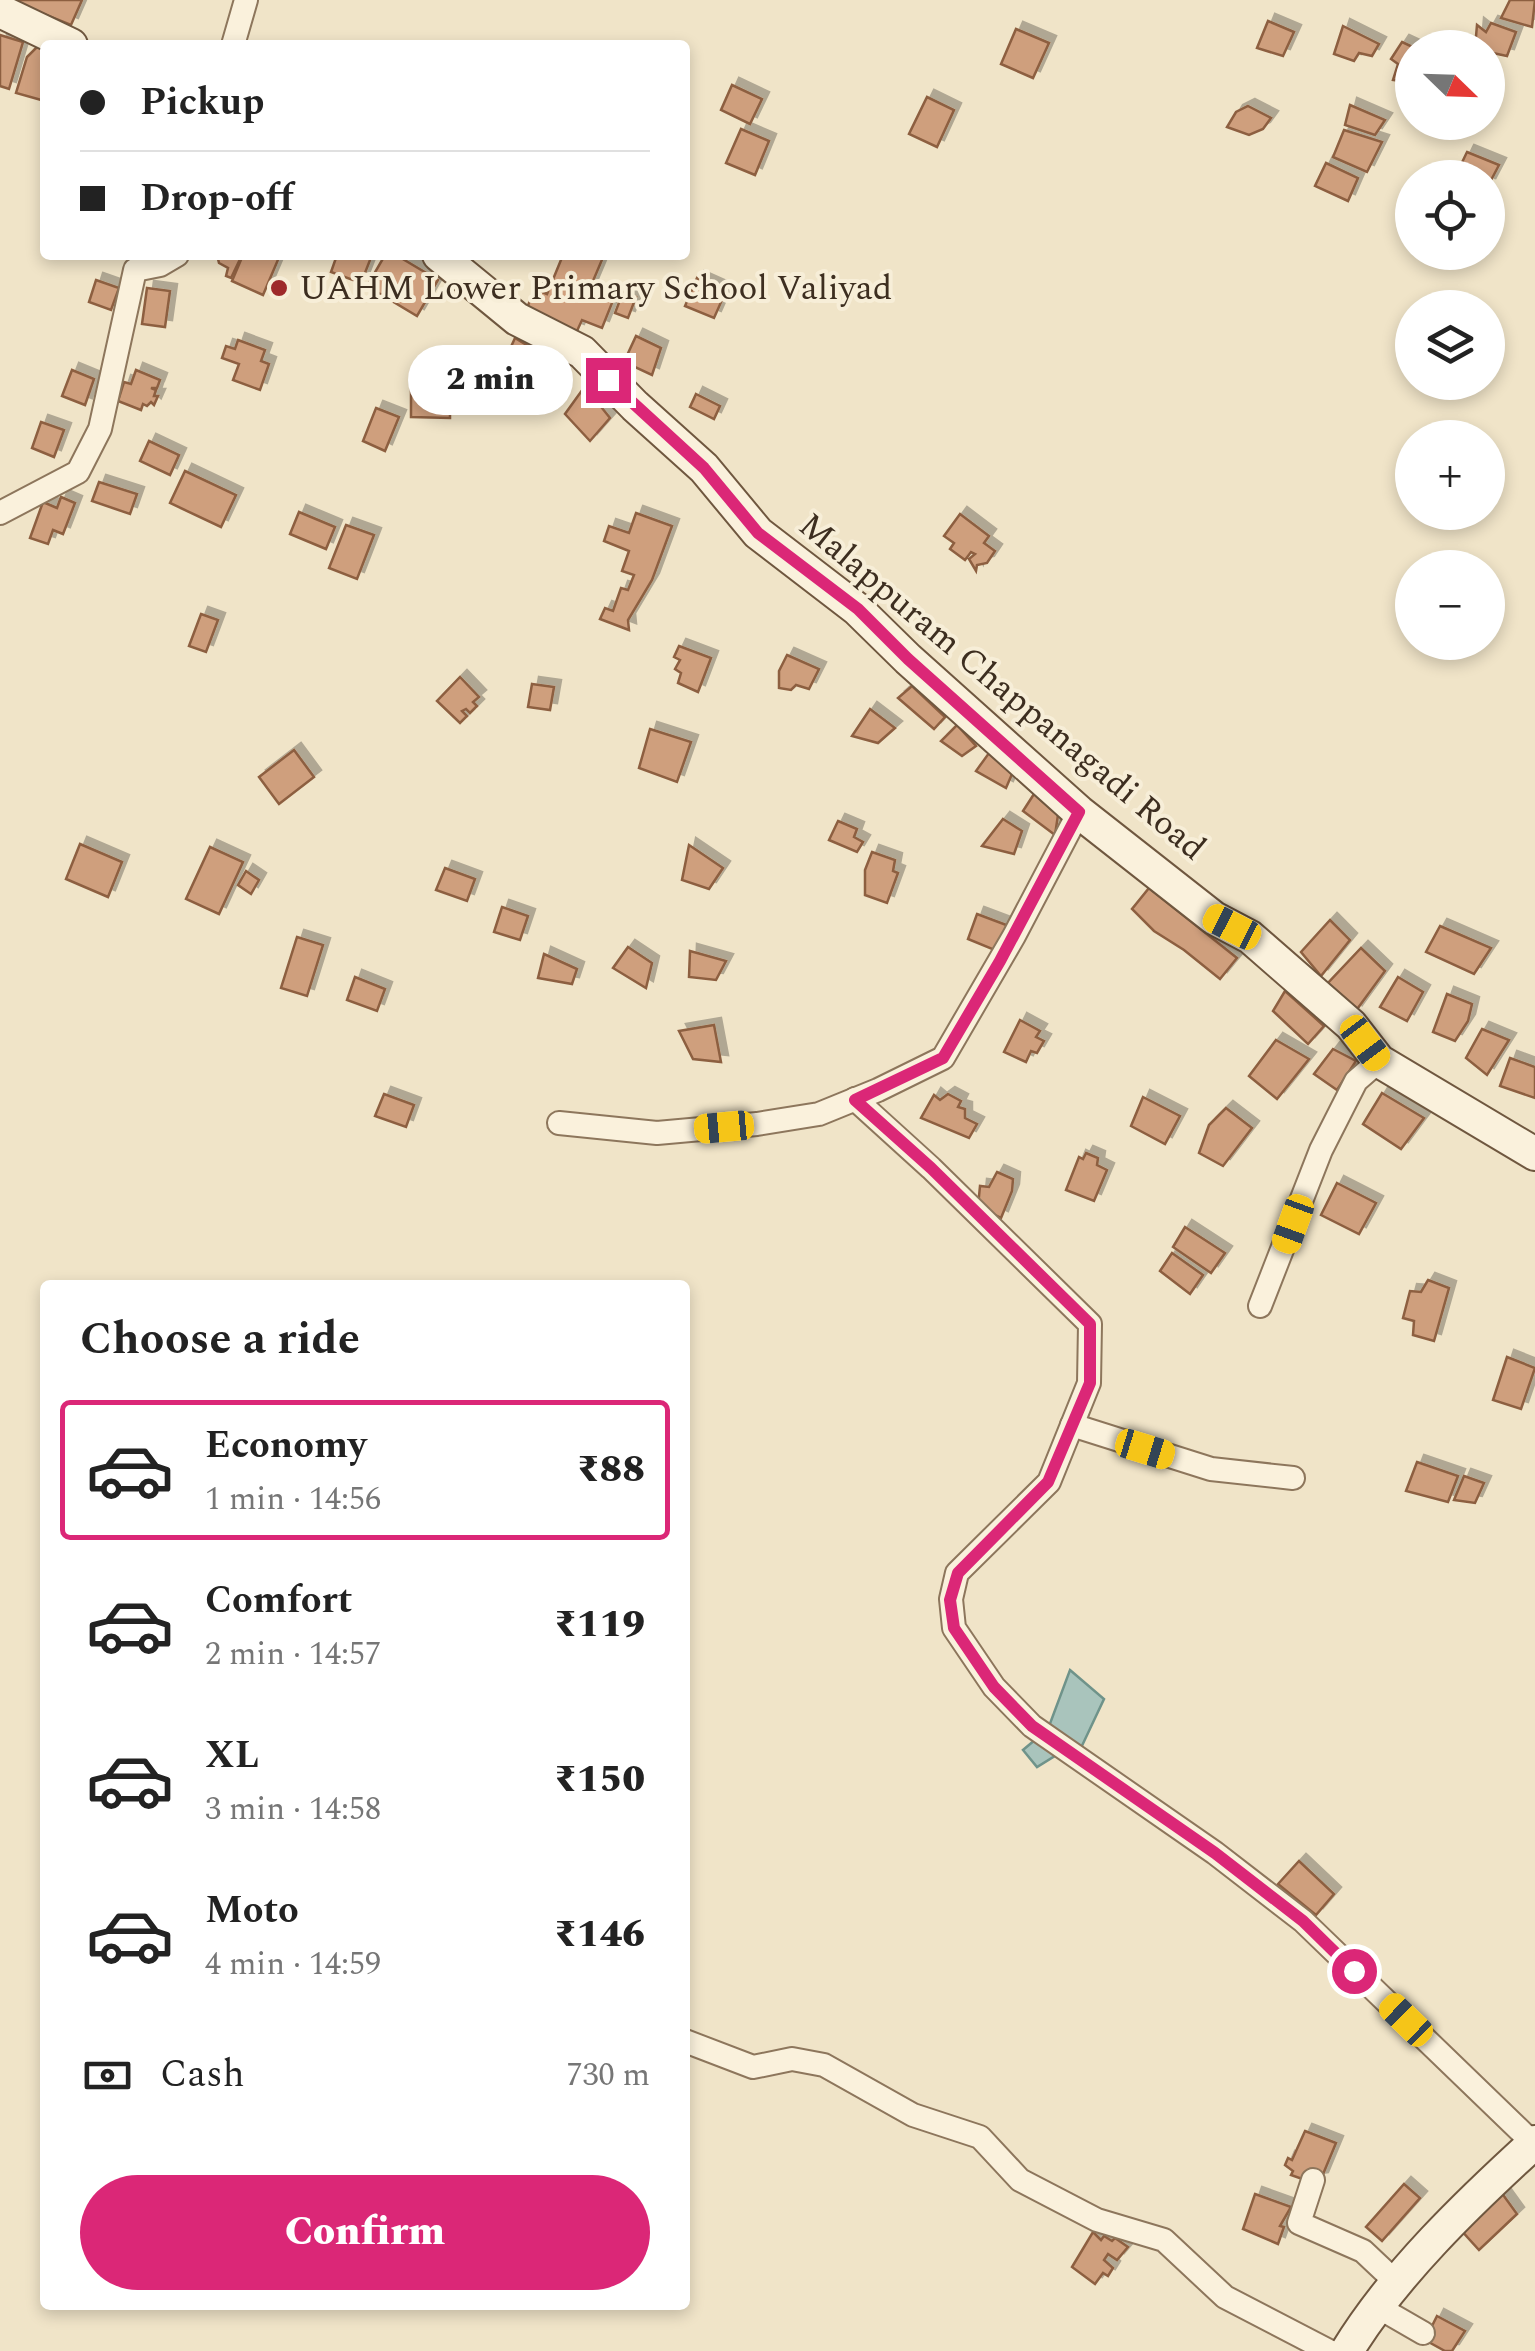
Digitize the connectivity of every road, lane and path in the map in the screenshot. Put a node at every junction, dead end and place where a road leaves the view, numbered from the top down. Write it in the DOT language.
graph roads {
  1 [pos="246,0"];
  2 [pos="0,11"];
  3 [pos="61,40"];
  4 [pos="234,40"];
  5 [pos="168,260"];
  6 [pos="455,260"];
  7 [pos="0,513"];
  8 [pos="1079,812"];
  9 [pos="1379,1061"];
  10 [pos="855,1100"];
  11 [pos="558,1123"];
  12 [pos="1535,1154"];
  13 [pos="1260,1306"];
  14 [pos="1072,1426"];
  15 [pos="1293,1478"];
  16 [pos="690,2043"];
  17 [pos="1534,2144"];
  18 [pos="1314,2180"];
  19 [pos="1388,2296"];
  20 [pos="1423,2333"];
  21 [pos="1343,2351"];
  1 -- 4 [label="street"];
  2 -- 3 [label="street"];
  5 -- 7 [label="street"];
  6 -- 8 [label="street, Malappuram Chappanagadi Road"];
  8 -- 9 [label="street, Malappuram Chappanagadi Road"];
  8 -- 10 [label="street"];
  9 -- 12 [label="street, Malappuram Chappanagadi Road"];
  9 -- 13 [label="street"];
  10 -- 11 [label="street"];
  10 -- 14 [label="street"];
  14 -- 15 [label="street"];
  14 -- 17 [label="street"];
  16 -- 21 [label="street"];
  17 -- 19 [label="street"];
  18 -- 19 [label="street"];
  19 -- 20 [label="street"];
  19 -- 21 [label="street"];
}
